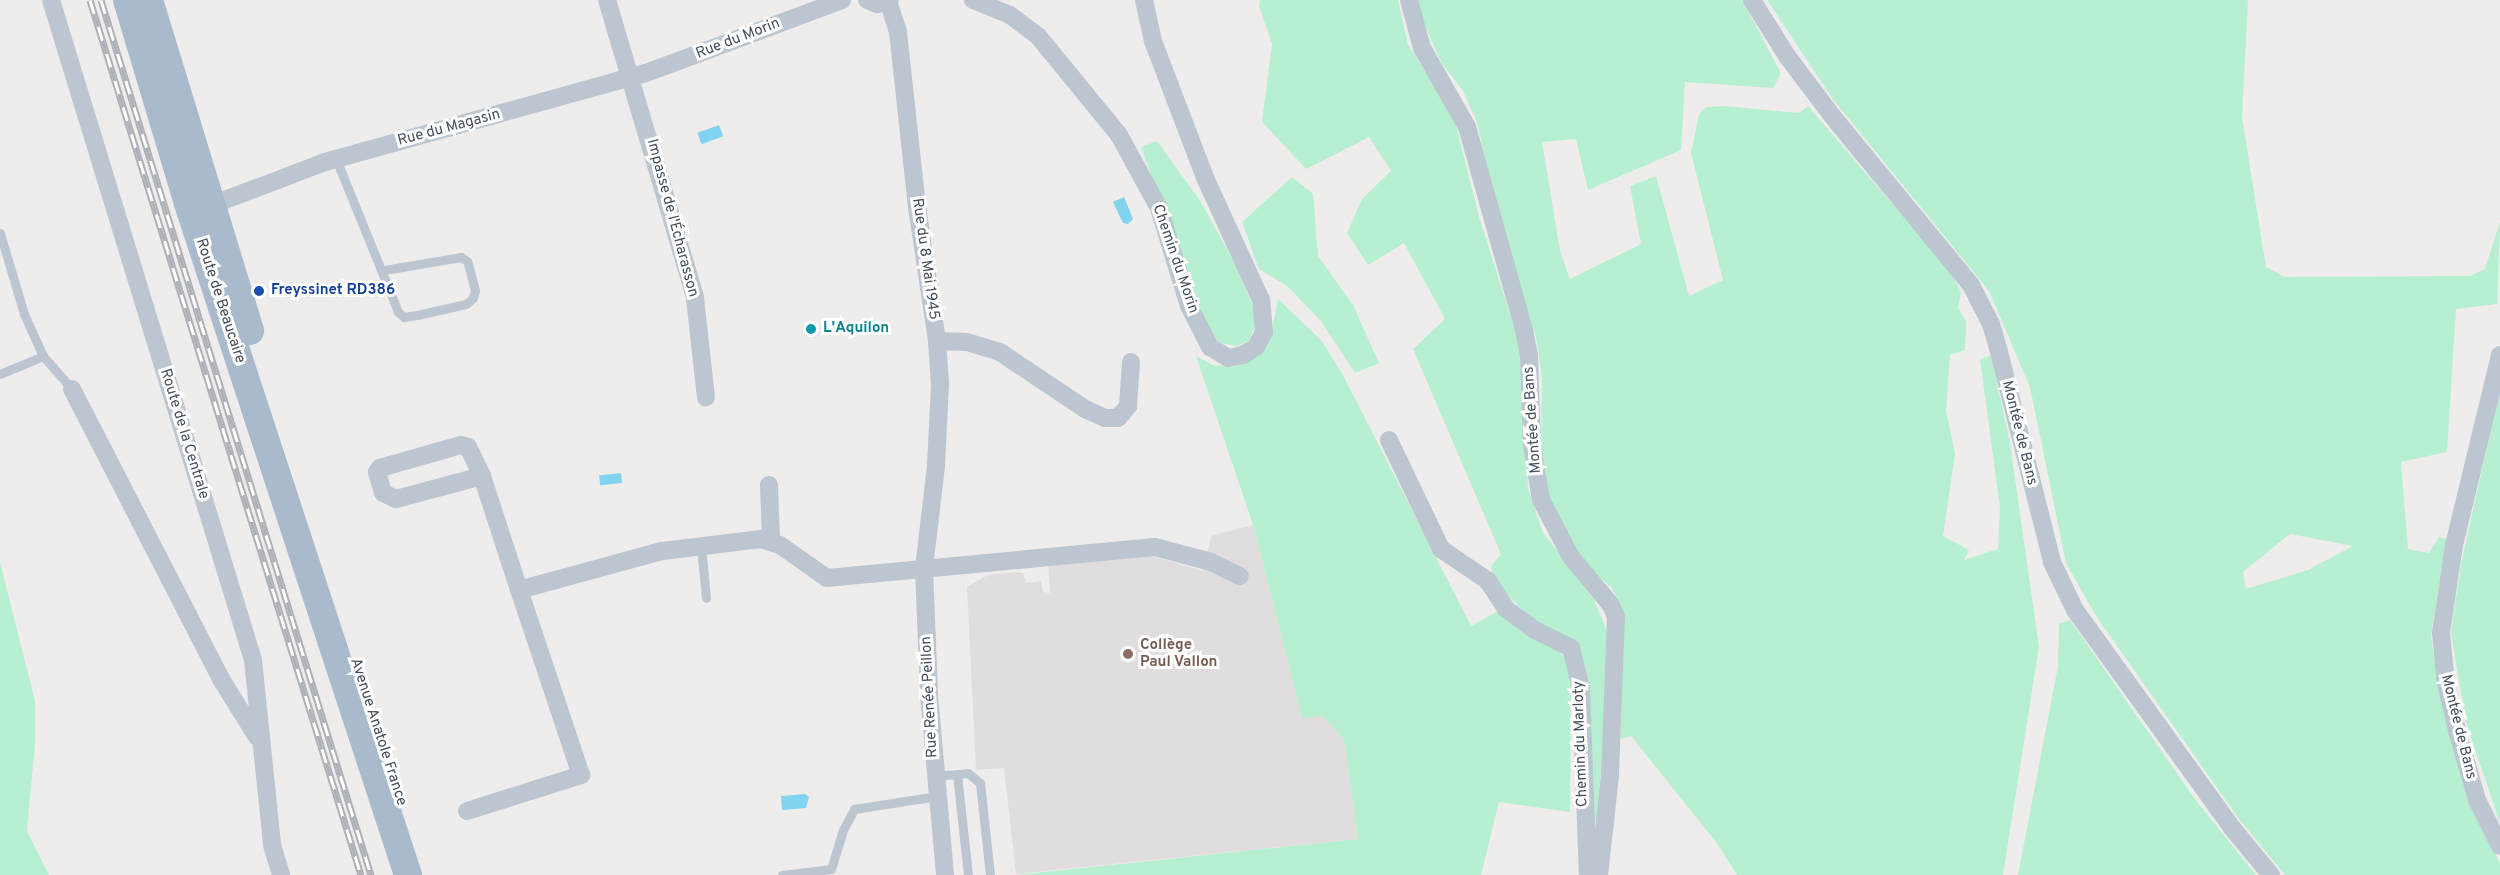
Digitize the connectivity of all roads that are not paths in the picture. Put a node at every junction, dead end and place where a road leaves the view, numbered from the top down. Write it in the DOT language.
graph roads {
  1 [pos="51,0"];
  2 [pos="126,0"];
  3 [pos="149,0"];
  4 [pos="607,0"];
  5 [pos="843,0"];
  6 [pos="867,0"];
  7 [pos="973,0"];
  8 [pos="1143,0"];
  9 [pos="1409,0"];
  10 [pos="1752,0"];
  11 [pos="889,1"];
  12 [pos="633,77"];
  13 [pos="336,159"];
  14 [pos="202,209"];
  15 [pos="0,233"];
  16 [pos="384,270"];
  17 [pos="937,341"];
  18 [pos="2500,355"];
  19 [pos="43,356"];
  20 [pos="1131,362"];
  21 [pos="0,374"];
  22 [pos="72,389"];
  23 [pos="706,398"];
  24 [pos="1389,440"];
  25 [pos="482,476"];
  26 [pos="769,485"];
  27 [pos="931,519"];
  28 [pos="771,540"];
  29 [pos="701,546"];
  30 [pos="924,568"];
  31 [pos="1240,576"];
  32 [pos="519,590"];
  33 [pos="325,595"];
  34 [pos="706,598"];
  35 [pos="352,677"];
  36 [pos="258,739"];
  37 [pos="957,774"];
  38 [pos="935,776"];
  39 [pos="937,796"];
  40 [pos="467,811"];
  41 [pos="2500,846"];
  42 [pos="281,875"];
  43 [pos="408,875"];
  44 [pos="425,875"];
  45 [pos="782,875"];
  46 [pos="945,875"];
  47 [pos="968,875"];
  48 [pos="990,875"];
  49 [pos="1588,875"];
  50 [pos="1599,875"];
  51 [pos="2271,875"];
  1 -- 36 [label="street, Route de la Centrale"];
  2 -- 14 [label="main road, Route de Beaucaire"];
  3 -- 14 [label="main road, Route de Beaucaire"];
  4 -- 12 [label="street"];
  5 -- 12 [label="street, Rue du Morin"];
  6 -- 11 [label="street"];
  7 -- 8 [label="street, Chemin du Morin"];
  9 -- 50 [label="street, Montée de Bans"];
  10 -- 51 [label="street, Montée de Bans"];
  11 -- 17 [label="street, Rue du 8 Mai 1945"];
  12 -- 13 [label="street, Rue du Magasin"];
  12 -- 23 [label="street, Impasse de l'Écharasson"];
  13 -- 14 [label="street, Rue du Magasin"];
  13 -- 16 [label="lane"];
  14 -- 33 [label="main road, Route de Beaucaire"];
  15 -- 19 [label="lane"];
  16 -- 16 [label="lane"];
  17 -- 20 [label="street"];
  17 -- 27 [label="street, Rue du 8 Mai 1945"];
  18 -- 41 [label="street, Montée de Bans"];
  19 -- 21 [label="lane"];
  19 -- 22 [label="lane"];
  22 -- 36 [label="street"];
  24 -- 49 [label="street, Chemin du Marloty"];
  25 -- 25 [label="street"];
  25 -- 32 [label="street"];
  26 -- 28 [label="street"];
  27 -- 30 [label="street, Rue Renée Peillon"];
  28 -- 29 [label="street"];
  28 -- 30 [label="street"];
  29 -- 32 [label="street"];
  29 -- 34 [label="lane"];
  30 -- 31 [label="street"];
  30 -- 38 [label="street, Rue Renée Peillon"];
  32 -- 40 [label="street"];
  33 -- 35 [label="main road, Avenue Anatole France"];
  35 -- 43 [label="main road, Avenue Anatole France"];
  35 -- 44 [label="main road, Avenue Anatole France"];
  36 -- 42 [label="street, Route de la Centrale"];
  37 -- 38 [label="lane"];
  37 -- 47 [label="lane"];
  37 -- 48 [label="lane"];
  38 -- 39 [label="street, Rue Renée Peillon"];
  39 -- 45 [label="lane"];
  39 -- 46 [label="street, Rue Renée Peillon"];
}
